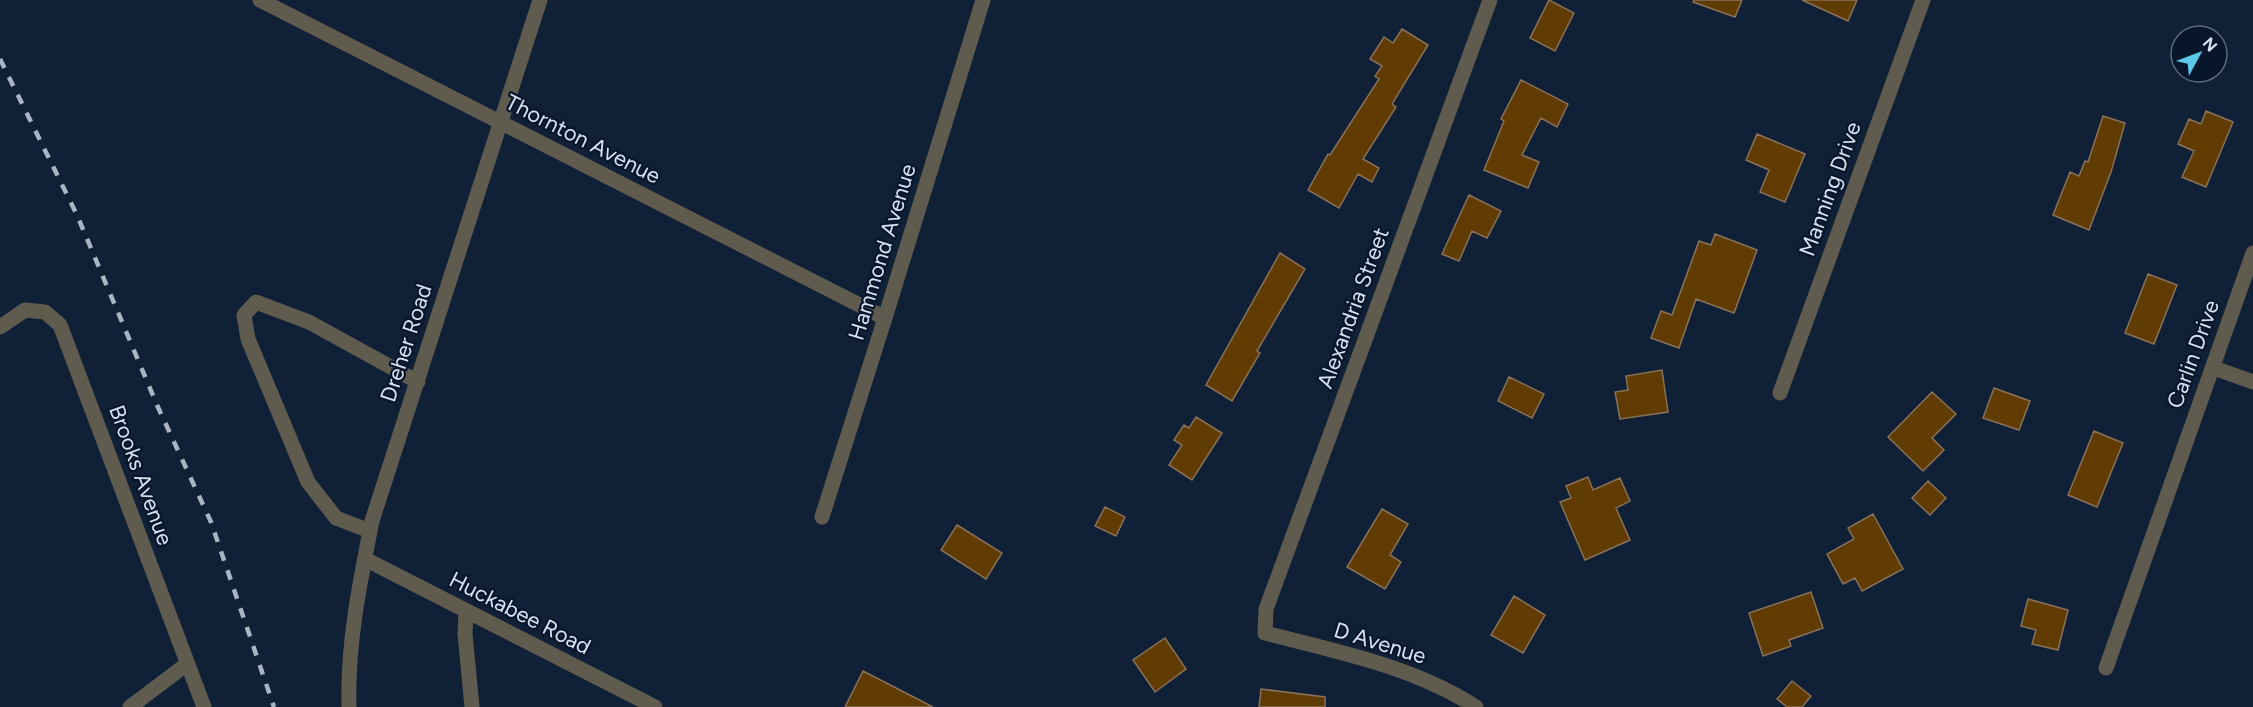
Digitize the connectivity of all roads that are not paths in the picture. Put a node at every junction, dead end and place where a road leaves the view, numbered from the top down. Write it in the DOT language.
graph roads {
  1 [pos="260,0"];
  2 [pos="540,0"];
  3 [pos="983,0"];
  4 [pos="1490,0"];
  5 [pos="1923,0"];
  6 [pos="501,123"];
  7 [pos="2253,253"];
  8 [pos="885,318"];
  9 [pos="0,327"];
  10 [pos="2214,368"];
  11 [pos="418,382"];
  12 [pos="2253,382"];
  13 [pos="1780,393"];
  14 [pos="822,517"];
  15 [pos="370,531"];
  16 [pos="364,559"];
  17 [pos="466,611"];
  18 [pos="1265,633"];
  19 [pos="187,664"];
  20 [pos="2106,668"];
  21 [pos="130,707"];
  22 [pos="204,707"];
  23 [pos="349,707"];
  24 [pos="472,707"];
  25 [pos="655,707"];
  26 [pos="1476,707"];
  1 -- 6 [label="street, Thornton Avenue"];
  2 -- 6 [label="street, Dreher Road"];
  3 -- 8 [label="street, Hammond Avenue"];
  4 -- 18 [label="street, Alexandria Street"];
  5 -- 13 [label="street, Manning Drive"];
  6 -- 8 [label="street, Thornton Avenue"];
  6 -- 11 [label="street, Dreher Road"];
  7 -- 10 [label="street, Carlin Drive"];
  8 -- 14 [label="street, Hammond Avenue"];
  9 -- 19 [label="street, Brooks Avenue"];
  10 -- 12 [label="street"];
  10 -- 20 [label="street, Carlin Drive"];
  11 -- 15 [label="street, Dreher Road"];
  11 -- 15 [label="street"];
  15 -- 16 [label="street, Dreher Road"];
  16 -- 17 [label="street, Huckabee Road"];
  16 -- 23 [label="street, Dreher Road"];
  17 -- 24 [label="street"];
  17 -- 25 [label="street, Huckabee Road"];
  18 -- 26 [label="street, D Avenue"];
  19 -- 21 [label="street"];
  19 -- 22 [label="street, Brooks Avenue"];
}
